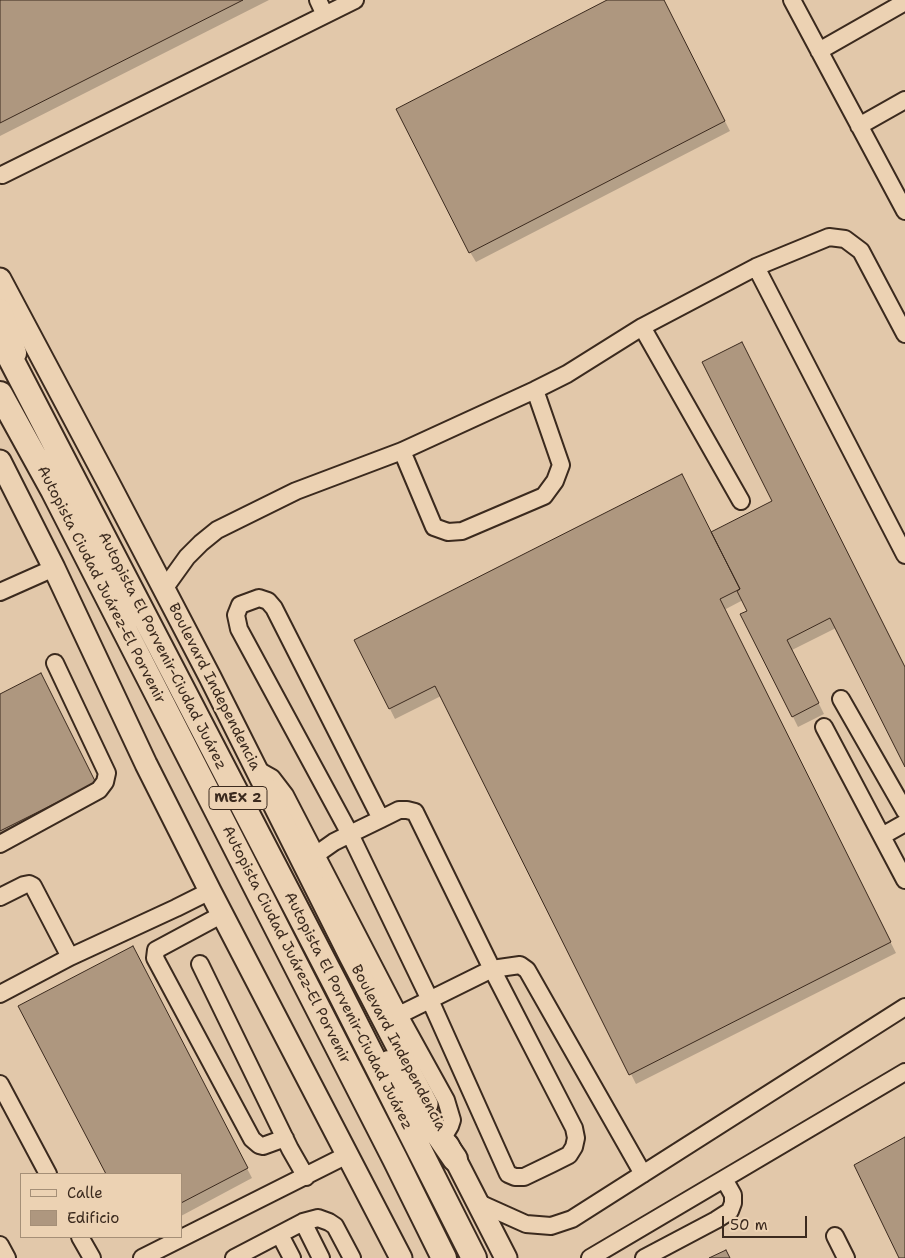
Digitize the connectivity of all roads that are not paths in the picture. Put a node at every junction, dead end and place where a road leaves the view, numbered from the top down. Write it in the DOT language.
graph roads {
  1 [pos="318,0"];
  2 [pos="355,0"];
  3 [pos="792,0"];
  4 [pos="905,2"];
  5 [pos="325,15"];
  6 [pos="819,51"];
  7 [pos="905,100"];
  8 [pos="859,126"];
  9 [pos="2,175"];
  10 [pos="902,201"];
  11 [pos="756,268"];
  12 [pos="0,279"];
  13 [pos="0,311"];
  14 [pos="642,328"];
  15 [pos="905,334"];
  16 [pos="0,338"];
  17 [pos="535,390"];
  18 [pos="0,394"];
  19 [pos="29,395"];
  20 [pos="402,451"];
  21 [pos="0,461"];
  22 [pos="741,501"];
  23 [pos="905,555"];
  24 [pos="54,568"];
  25 [pos="164,589"];
  26 [pos="0,592"];
  27 [pos="54,663"];
  28 [pos="841,699"];
  29 [pos="824,727"];
  30 [pos="256,769"];
  31 [pos="905,812"];
  32 [pos="381,819"];
  33 [pos="905,824"];
  34 [pos="350,834"];
  35 [pos="882,836"];
  36 [pos="0,844"];
  37 [pos="316,854"];
  38 [pos="905,880"];
  39 [pos="210,891"];
  40 [pos="0,896"];
  41 [pos="223,914"];
  42 [pos="350,936"];
  43 [pos="70,958"];
  44 [pos="200,964"];
  45 [pos="492,969"];
  46 [pos="336,987"];
  47 [pos="0,994"];
  48 [pos="430,1000"];
  49 [pos="905,1007"];
  50 [pos="399,1015"];
  51 [pos="905,1072"];
  52 [pos="0,1084"];
  53 [pos="444,1136"];
  54 [pos="285,1138"];
  55 [pos="346,1155"];
  56 [pos="455,1158"];
  57 [pos="47,1173"];
  58 [pos="643,1174"];
  59 [pos="306,1177"];
  60 [pos="724,1179"];
  61 [pos="477,1202"];
  62 [pos="303,1222"];
  63 [pos="280,1235"];
  64 [pos="835,1236"];
  65 [pos="81,1238"];
  66 [pos="0,1245"];
  67 [pos="7,1258"];
  68 [pos="92,1258"];
  69 [pos="142,1258"];
  70 [pos="234,1258"];
  71 [pos="292,1258"];
  72 [pos="321,1258"];
  73 [pos="352,1258"];
  74 [pos="401,1258"];
  75 [pos="444,1258"];
  76 [pos="474,1258"];
  77 [pos="506,1258"];
  78 [pos="590,1258"];
  79 [pos="644,1258"];
  80 [pos="846,1258"];
  1 -- 5 [label="street"];
  2 -- 5 [label="street"];
  3 -- 6 [label="street"];
  4 -- 6 [label="street"];
  5 -- 9 [label="street"];
  6 -- 8 [label="street"];
  7 -- 8 [label="street"];
  8 -- 10 [label="street"];
  11 -- 14 [label="street"];
  11 -- 15 [label="street"];
  11 -- 23 [label="street"];
  12 -- 25 [label="main road, Boulevard Independencia"];
  13 -- 19 [label="highway"];
  14 -- 17 [label="street"];
  14 -- 22 [label="street"];
  16 -- 19 [label="highway, Autopista El Porvenir-Ciudad Juárez / MEX 2"];
  17 -- 20 [label="street"];
  17 -- 20 [label="street"];
  18 -- 75 [label="highway, Autopista Ciudad Juárez-El Porvenir / MEX 2"];
  19 -- 46 [label="highway, Autopista El Porvenir-Ciudad Juárez / MEX 2"];
  20 -- 25 [label="street"];
  21 -- 24 [label="main road"];
  24 -- 26 [label="street"];
  24 -- 39 [label="main road"];
  25 -- 30 [label="main road, Boulevard Independencia"];
  27 -- 36 [label="street"];
  28 -- 31 [label="street"];
  29 -- 35 [label="street"];
  30 -- 37 [label="street"];
  30 -- 42 [label="main road, Boulevard Independencia"];
  32 -- 34 [label="street"];
  32 -- 34 [label="street"];
  32 -- 45 [label="street"];
  33 -- 35 [label="street"];
  34 -- 37 [label="street"];
  34 -- 48 [label="street"];
  35 -- 38 [label="street"];
  37 -- 42 [label="street"];
  39 -- 41 [label="main road"];
  39 -- 43 [label="street"];
  40 -- 43 [label="street"];
  41 -- 54 [label="street"];
  41 -- 55 [label="main road"];
  42 -- 50 [label="street"];
  42 -- 53 [label="main road, Boulevard Independencia"];
  43 -- 47 [label="street"];
  44 -- 54 [label="street"];
  45 -- 48 [label="street"];
  45 -- 48 [label="street"];
  45 -- 58 [label="street"];
  46 -- 56 [label="highway"];
  46 -- 76 [label="highway, Autopista El Porvenir-Ciudad Juárez / MEX 2"];
  48 -- 50 [label="street"];
  49 -- 58 [label="street"];
  50 -- 53 [label="street"];
  51 -- 60 [label="street"];
  52 -- 57 [label="street"];
  53 -- 56 [label="main road, Boulevard Independencia"];
  54 -- 59 [label="street"];
  55 -- 59 [label="street"];
  55 -- 74 [label="main road"];
  56 -- 61 [label="main road, Boulevard Independencia"];
  58 -- 61 [label="street"];
  59 -- 69 [label="street"];
  60 -- 78 [label="street"];
  60 -- 79 [label="street"];
  61 -- 77 [label="main road, Boulevard Independencia"];
  62 -- 63 [label="street"];
  62 -- 72 [label="street"];
  62 -- 73 [label="street"];
  63 -- 70 [label="street"];
  63 -- 71 [label="street"];
  64 -- 80 [label="street"];
  65 -- 68 [label="street"];
  66 -- 67 [label="street"];
}
